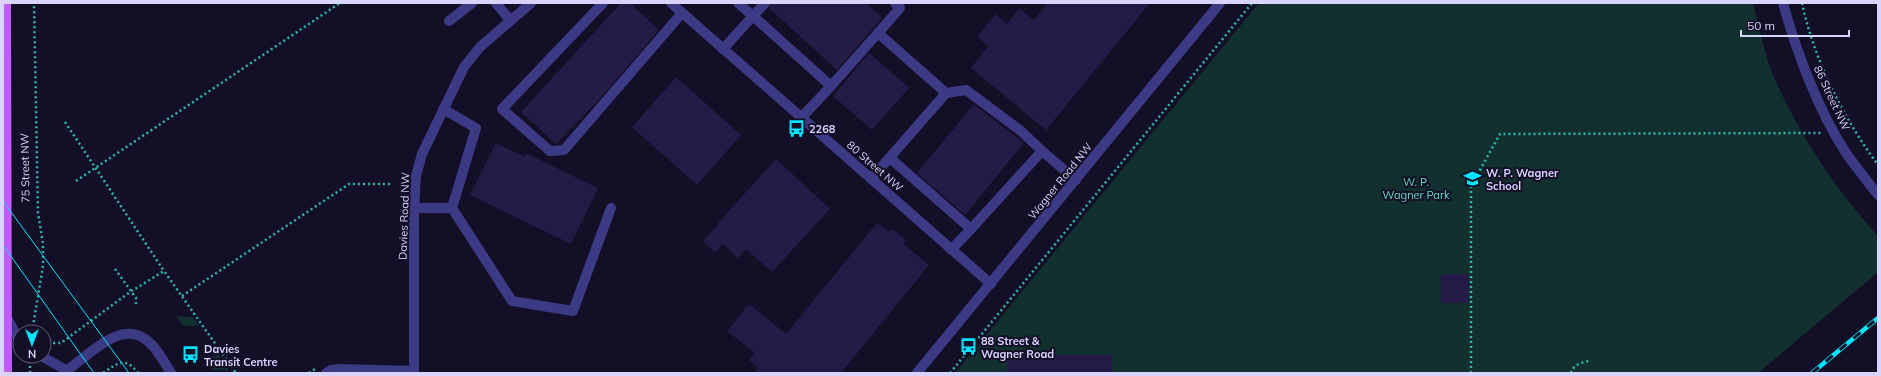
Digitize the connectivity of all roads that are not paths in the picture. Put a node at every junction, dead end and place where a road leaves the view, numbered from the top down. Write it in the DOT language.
graph roads {
  1 [pos="6,3"];
  2 [pos="472,3"];
  3 [pos="496,3"];
  4 [pos="531,3"];
  5 [pos="604,3"];
  6 [pos="671,3"];
  7 [pos="738,3"];
  8 [pos="764,3"];
  9 [pos="894,3"];
  10 [pos="1220,3"];
  11 [pos="1783,3"];
  12 [pos="682,13"];
  13 [pos="753,16"];
  14 [pos="510,20"];
  15 [pos="449,21"];
  16 [pos="878,33"];
  17 [pos="723,49"];
  18 [pos="831,86"];
  19 [pos="946,93"];
  20 [pos="443,109"];
  21 [pos="801,118"];
  22 [pos="1042,152"];
  23 [pos="890,158"];
  24 [pos="871,179"];
  25 [pos="1076,180"];
  26 [pos="1878,194"];
  27 [pos="414,208"];
  28 [pos="452,208"];
  29 [pos="611,208"];
  30 [pos="971,229"];
  31 [pos="951,250"];
  32 [pos="991,284"];
  33 [pos="6,317"];
  34 [pos="12,328"];
  35 [pos="52,363"];
  36 [pos="68,372"];
  37 [pos="355,372"];
  38 [pos="414,372"];
  39 [pos="7,373"];
  40 [pos="171,373"];
  41 [pos="326,373"];
  42 [pos="917,373"];
  1 -- 33 [label="main road, 75 Street NW"];
  2 -- 15 [label="street"];
  3 -- 14 [label="street"];
  4 -- 14 [label="street, Davies Road NW"];
  5 -- 12 [label="street"];
  6 -- 12 [label="street, 80 Street NW"];
  7 -- 13 [label="street"];
  8 -- 13 [label="street"];
  9 -- 16 [label="street"];
  10 -- 25 [label="street, Wagner Road NW"];
  11 -- 26 [label="street, 86 Street NW"];
  12 -- 17 [label="street, 80 Street NW"];
  13 -- 17 [label="street"];
  13 -- 18 [label="street"];
  14 -- 20 [label="street, Davies Road NW"];
  16 -- 18 [label="street"];
  16 -- 19 [label="street"];
  17 -- 21 [label="street, 80 Street NW"];
  18 -- 21 [label="street"];
  19 -- 22 [label="street"];
  19 -- 23 [label="street"];
  20 -- 27 [label="street, Davies Road NW"];
  20 -- 28 [label="street"];
  21 -- 24 [label="street, 80 Street NW"];
  22 -- 25 [label="street"];
  22 -- 30 [label="street"];
  23 -- 24 [label="street"];
  23 -- 30 [label="street"];
  24 -- 31 [label="street, 80 Street NW"];
  25 -- 32 [label="street, Wagner Road NW"];
  27 -- 28 [label="street"];
  27 -- 38 [label="street, Davies Road NW"];
  28 -- 29 [label="street"];
  30 -- 31 [label="street"];
  31 -- 32 [label="street, 80 Street NW"];
  32 -- 42 [label="street, Wagner Road NW"];
  33 -- 34 [label="street"];
  33 -- 39 [label="main road, 75 Street NW"];
  35 -- 36 [label="street"];
  36 -- 40 [label="street"];
  37 -- 38 [label="street"];
  37 -- 41 [label="street"];
}
